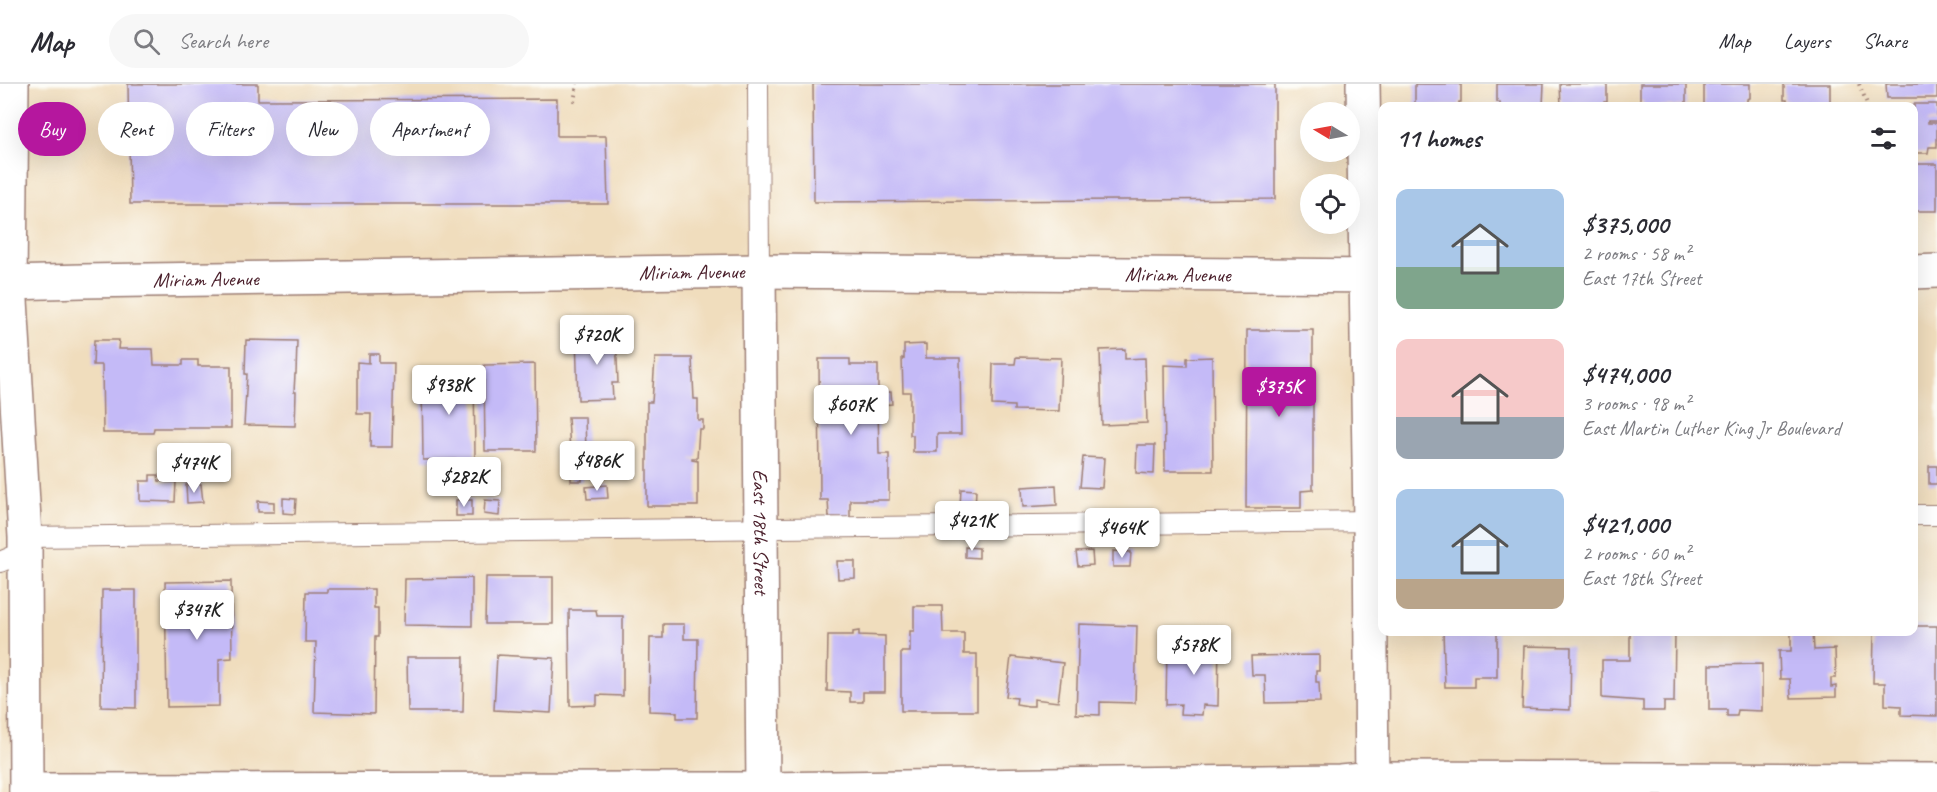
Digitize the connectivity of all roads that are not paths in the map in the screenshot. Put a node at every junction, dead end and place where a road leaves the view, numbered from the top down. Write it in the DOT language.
graph roads {
  1 [pos="12,84"];
  2 [pos="758,84"];
  3 [pos="1363,84"];
  4 [pos="759,271"];
  5 [pos="1937,271"];
  6 [pos="1918,272"];
  7 [pos="1374,276"];
  8 [pos="5,284"];
  9 [pos="1918,515"];
  10 [pos="1937,515"];
  11 [pos="1377,521"];
  12 [pos="762,528"];
  13 [pos="16,550"];
  14 [pos="1937,780"];
  15 [pos="1372,785"];
  16 [pos="763,790"];
  17 [pos="26,791"];
  1 -- 8 [label="street"];
  2 -- 4 [label="lane"];
  3 -- 7 [label="street"];
  4 -- 7 [label="street, Miriam Avenue"];
  4 -- 8 [label="street, Miriam Avenue"];
  4 -- 12 [label="street, East 18th Street"];
  5 -- 6 [label="street"];
  7 -- 11 [label="street"];
  8 -- 13 [label="street"];
  9 -- 10 [label="lane"];
  11 -- 12 [label="lane"];
  11 -- 15 [label="street"];
  12 -- 13 [label="lane"];
  12 -- 16 [label="street, East 18th Street"];
  13 -- 17 [label="street"];
  14 -- 15 [label="street"];
  15 -- 16 [label="street"];
  16 -- 17 [label="street"];
}
